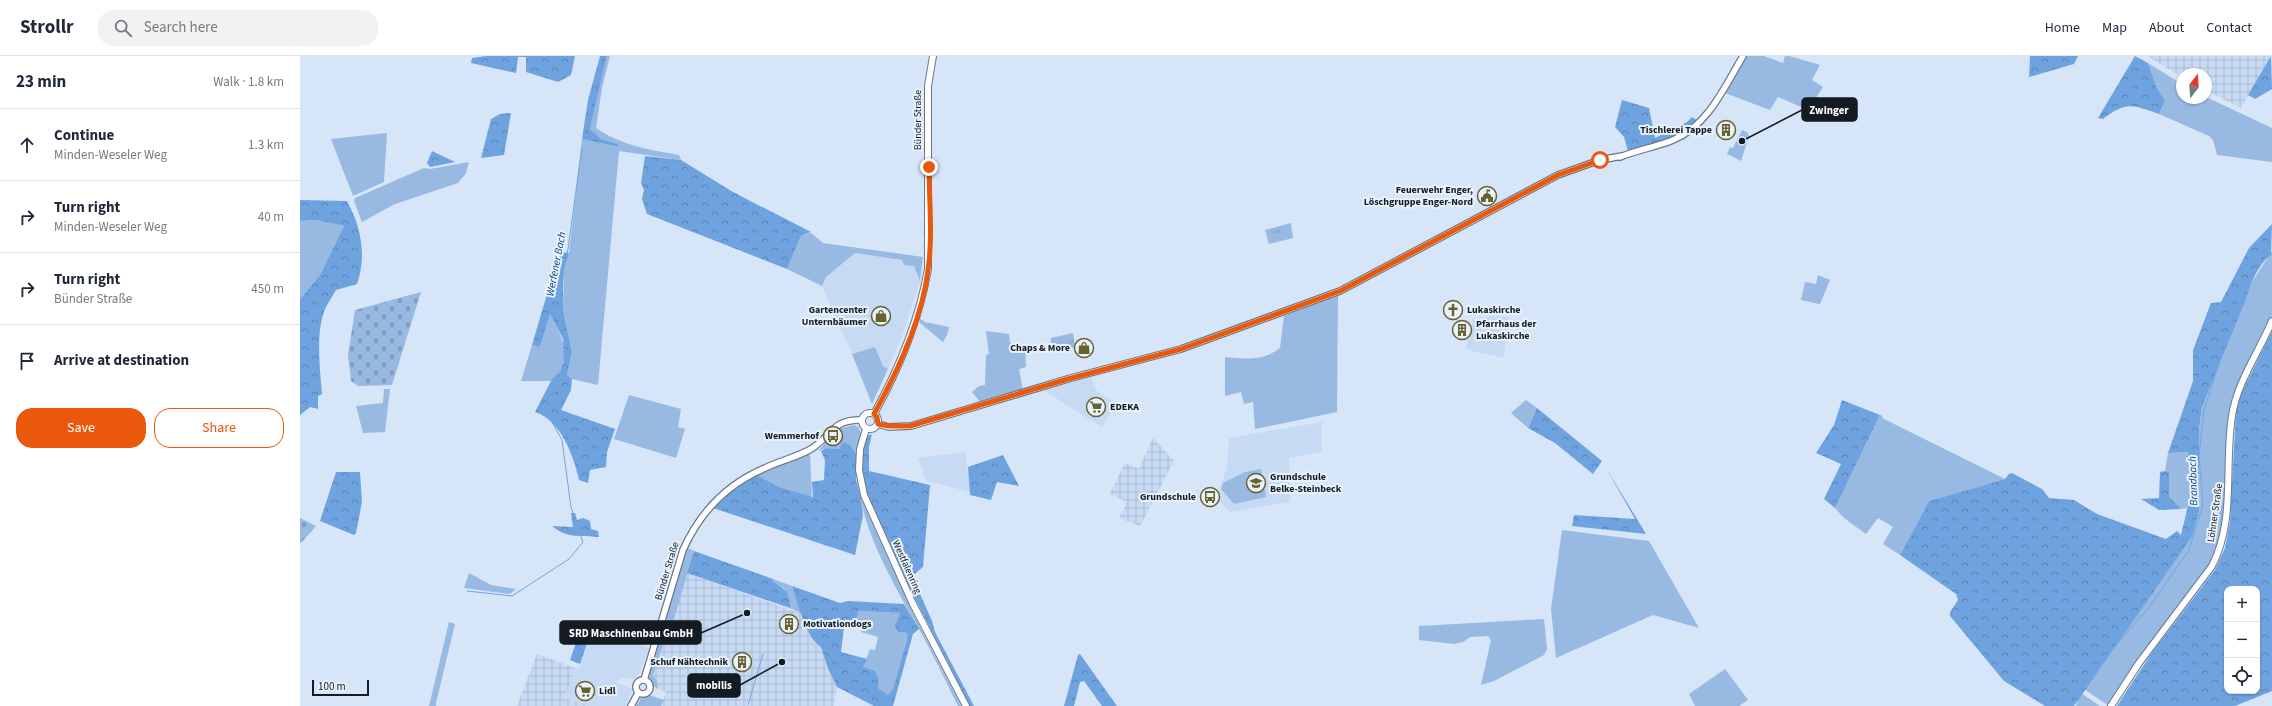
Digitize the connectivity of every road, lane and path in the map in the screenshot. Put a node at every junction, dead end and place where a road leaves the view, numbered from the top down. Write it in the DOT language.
graph roads {
  1 [pos="933,56"];
  2 [pos="1743,56"];
  3 [pos="2272,321"];
  4 [pos="874,414"];
  5 [pos="862,420"];
  6 [pos="878,424"];
  7 [pos="866,429"];
  8 [pos="644,680"];
  9 [pos="638,693"];
  10 [pos="631,706"];
  11 [pos="966,706"];
  12 [pos="2111,706"];
  1 -- 4 [label="main road, Bünder Straße"];
  2 -- 6 [label="street"];
  3 -- 12 [label="main road, Löhner Straße"];
  4 -- 5 [label="main road"];
  4 -- 6 [label="main road"];
  5 -- 7 [label="main road"];
  5 -- 8 [label="street, Bünder Straße"];
  6 -- 7 [label="main road"];
  7 -- 11 [label="main road, Westfalenring"];
  8 -- 9 [label="street"];
  8 -- 9 [label="street"];
  9 -- 10 [label="street"];
}
